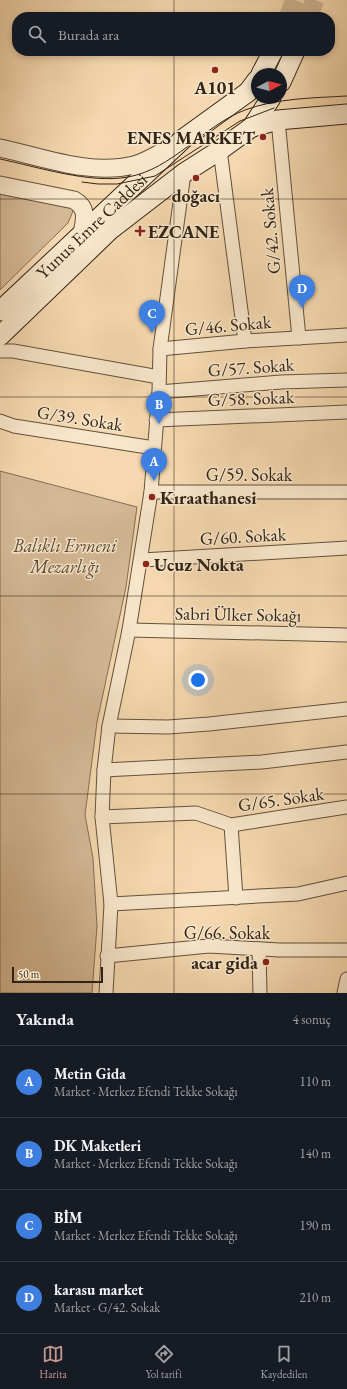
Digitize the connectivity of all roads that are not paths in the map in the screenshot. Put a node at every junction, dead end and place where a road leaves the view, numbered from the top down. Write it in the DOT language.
graph roads {
  1 [pos="270,56"];
  2 [pos="293,56"];
  3 [pos="264,68"];
  4 [pos="287,69"];
  5 [pos="251,88"];
  6 [pos="267,104"];
  7 [pos="347,114"];
  8 [pos="278,120"];
  9 [pos="252,127"];
  10 [pos="183,139"];
  11 [pos="0,148"];
  12 [pos="220,150"];
  13 [pos="184,173"];
  14 [pos="0,185"];
  15 [pos="82,233"];
  16 [pos="0,311"];
  17 [pos="347,335"];
  18 [pos="0,336"];
  19 [pos="299,338"];
  20 [pos="245,341"];
  21 [pos="160,350"];
  22 [pos="0,351"];
  23 [pos="159,376"];
  24 [pos="347,380"];
  25 [pos="159,392"];
  26 [pos="347,412"];
  27 [pos="156,420"];
  28 [pos="0,421"];
  29 [pos="154,448"];
  30 [pos="151,492"];
  31 [pos="347,492"];
  32 [pos="347,548"];
  33 [pos="142,560"];
  34 [pos="129,630"];
  35 [pos="347,635"];
  36 [pos="347,709"];
  37 [pos="108,726"];
  38 [pos="347,752"];
  39 [pos="104,770"];
  40 [pos="347,807"];
  41 [pos="102,817"];
  42 [pos="231,825"];
  43 [pos="347,883"];
  44 [pos="236,898"];
  45 [pos="110,904"];
  46 [pos="259,948"];
  47 [pos="347,950"];
  48 [pos="107,956"];
  49 [pos="347,979"];
  50 [pos="106,993"];
  51 [pos="260,993"];
  52 [pos="344,993"];
  1 -- 3 [label="main road"];
  2 -- 4 [label="main road"];
  5 -- 10 [label="main road, Yunus Emre Caddesi"];
  6 -- 9 [label="main road"];
  7 -- 8 [label="main road"];
  8 -- 9 [label="main road"];
  8 -- 19 [label="street, G/42. Sokak"];
  9 -- 12 [label="main road, Yunus Emre Caddesi"];
  10 -- 11 [label="street"];
  10 -- 15 [label="main road, Yunus Emre Caddesi"];
  12 -- 13 [label="main road, Yunus Emre Caddesi"];
  12 -- 20 [label="street"];
  13 -- 18 [label="main road, Yunus Emre Caddesi"];
  13 -- 21 [label="street"];
  14 -- 15 [label="street"];
  15 -- 16 [label="main road, Yunus Emre Caddesi"];
  17 -- 19 [label="street, G/46. Sokak"];
  19 -- 20 [label="street, G/46. Sokak"];
  20 -- 21 [label="street, G/46. Sokak"];
  21 -- 23 [label="street"];
  22 -- 23 [label="street"];
  23 -- 25 [label="street"];
  24 -- 25 [label="street, G/57. Sokak"];
  25 -- 27 [label="street"];
  26 -- 27 [label="street, G/58. Sokak"];
  27 -- 29 [label="street"];
  28 -- 29 [label="street, G/39. Sokak"];
  29 -- 30 [label="street"];
  30 -- 31 [label="street, G/59. Sokak"];
  30 -- 33 [label="street"];
  32 -- 33 [label="street, G/60. Sokak"];
  33 -- 34 [label="street"];
  34 -- 35 [label="street, Sabri Ülker Sokağı"];
  34 -- 37 [label="street"];
  36 -- 37 [label="street"];
  37 -- 39 [label="street"];
  38 -- 39 [label="street"];
  39 -- 41 [label="street"];
  40 -- 42 [label="street, G/65. Sokak"];
  41 -- 42 [label="street, G/65. Sokak"];
  41 -- 45 [label="street"];
  42 -- 44 [label="street"];
  43 -- 44 [label="street"];
  44 -- 45 [label="street"];
  45 -- 48 [label="street"];
  46 -- 47 [label="street, G/66. Sokak"];
  46 -- 48 [label="street, G/66. Sokak"];
  46 -- 51 [label="street"];
  48 -- 50 [label="street"];
  49 -- 52 [label="street"];
}
